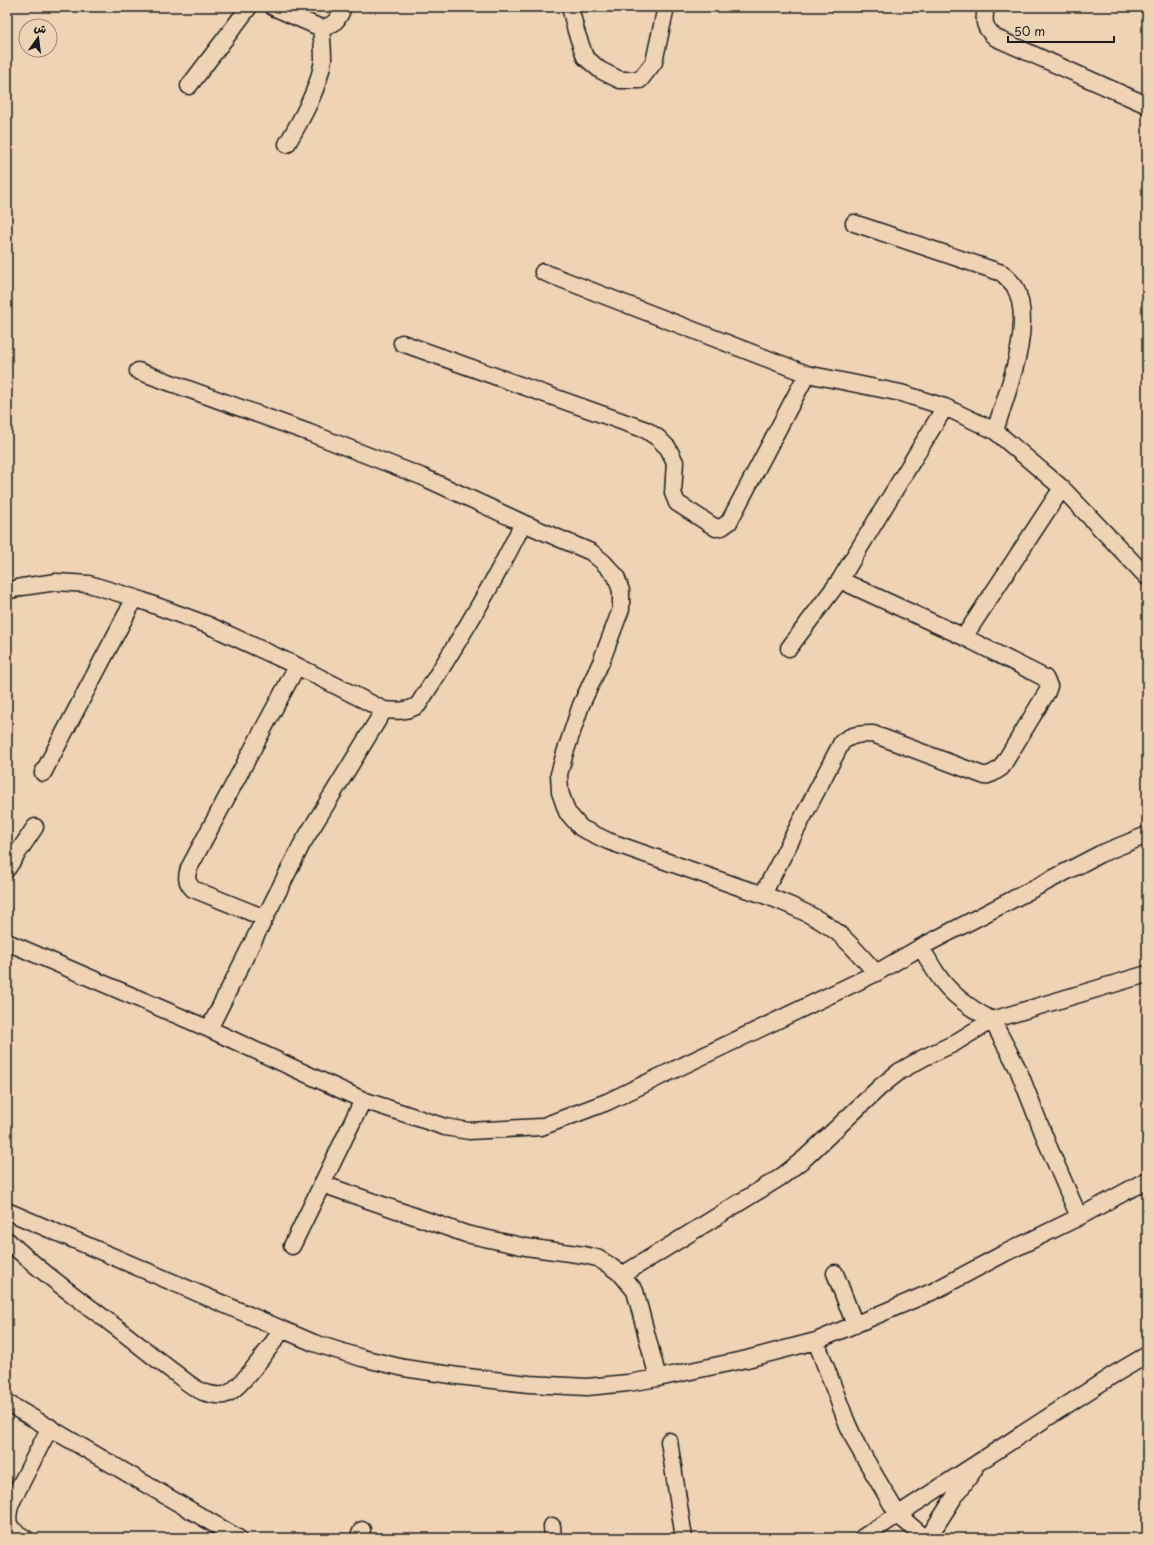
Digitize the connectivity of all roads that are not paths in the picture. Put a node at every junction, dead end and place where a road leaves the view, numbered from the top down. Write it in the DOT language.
graph roads {
  1 [pos="249,7"];
  2 [pos="273,7"];
  3 [pos="343,7"];
  4 [pos="570,7"];
  5 [pos="666,7"];
  6 [pos="986,7"];
  7 [pos="321,28"];
  8 [pos="189,86"];
  9 [pos="1147,105"];
  10 [pos="287,144"];
  11 [pos="854,223"];
  12 [pos="543,272"];
  13 [pos="402,343"];
  14 [pos="138,370"];
  15 [pos="807,374"];
  16 [pos="945,407"];
  17 [pos="995,431"];
  18 [pos="1062,488"];
  19 [pos="523,523"];
  20 [pos="1147,576"];
  21 [pos="840,580"];
  22 [pos="7,591"];
  23 [pos="135,598"];
  24 [pos="964,637"];
  25 [pos="789,648"];
  26 [pos="297,666"];
  27 [pos="384,710"];
  28 [pos="43,773"];
  29 [pos="35,828"];
  30 [pos="1147,835"];
  31 [pos="7,869"];
  32 [pos="763,894"];
  33 [pos="265,918"];
  34 [pos="7,942"];
  35 [pos="921,946"];
  36 [pos="876,973"];
  37 [pos="1147,974"];
  38 [pos="992,1020"];
  39 [pos="209,1029"];
  40 [pos="363,1100"];
  41 [pos="1147,1180"];
  42 [pos="322,1184"];
  43 [pos="7,1211"];
  44 [pos="1078,1217"];
  45 [pos="7,1240"];
  46 [pos="292,1246"];
  47 [pos="836,1273"];
  48 [pos="622,1275"];
  49 [pos="855,1325"];
  50 [pos="282,1330"];
  51 [pos="816,1341"];
  52 [pos="1147,1355"];
  53 [pos="658,1378"];
  54 [pos="7,1403"];
  55 [pos="50,1427"];
  56 [pos="669,1441"];
  57 [pos="980,1462"];
  58 [pos="898,1516"];
  59 [pos="25,1538"];
  60 [pos="238,1538"];
  61 [pos="684,1538"];
  62 [pos="862,1538"];
  63 [pos="927,1538"];
  1 -- 8 [label="street"];
  2 -- 7 [label="street"];
  3 -- 7 [label="street"];
  4 -- 5 [label="street"];
  6 -- 9 [label="street"];
  7 -- 10 [label="street"];
  11 -- 17 [label="street"];
  12 -- 15 [label="street"];
  13 -- 15 [label="street"];
  14 -- 19 [label="street"];
  15 -- 16 [label="street"];
  16 -- 17 [label="street"];
  16 -- 21 [label="street"];
  17 -- 18 [label="street"];
  18 -- 20 [label="street"];
  18 -- 24 [label="street"];
  19 -- 27 [label="street"];
  19 -- 32 [label="street"];
  21 -- 24 [label="street"];
  21 -- 25 [label="street"];
  22 -- 23 [label="street"];
  23 -- 26 [label="street"];
  23 -- 28 [label="street"];
  24 -- 32 [label="street"];
  26 -- 27 [label="street"];
  26 -- 33 [label="street"];
  27 -- 33 [label="street"];
  29 -- 31 [label="street"];
  30 -- 35 [label="street"];
  32 -- 36 [label="street"];
  33 -- 39 [label="street"];
  34 -- 39 [label="street"];
  35 -- 36 [label="street"];
  35 -- 38 [label="street"];
  36 -- 40 [label="street"];
  37 -- 38 [label="street"];
  38 -- 44 [label="street"];
  38 -- 48 [label="street"];
  39 -- 40 [label="street"];
  40 -- 42 [label="street"];
  41 -- 44 [label="street"];
  42 -- 46 [label="street"];
  42 -- 48 [label="street"];
  43 -- 50 [label="street"];
  44 -- 49 [label="street"];
  45 -- 50 [label="street"];
  47 -- 49 [label="street"];
  48 -- 53 [label="street"];
  49 -- 51 [label="street"];
  50 -- 53 [label="street"];
  51 -- 53 [label="street"];
  51 -- 58 [label="street"];
  52 -- 57 [label="street"];
  54 -- 55 [label="street"];
  55 -- 59 [label="street"];
  55 -- 60 [label="street"];
  56 -- 61 [label="street"];
  57 -- 58 [label="street"];
  57 -- 63 [label="street"];
  58 -- 62 [label="street"];
  58 -- 63 [label="street"];
}
